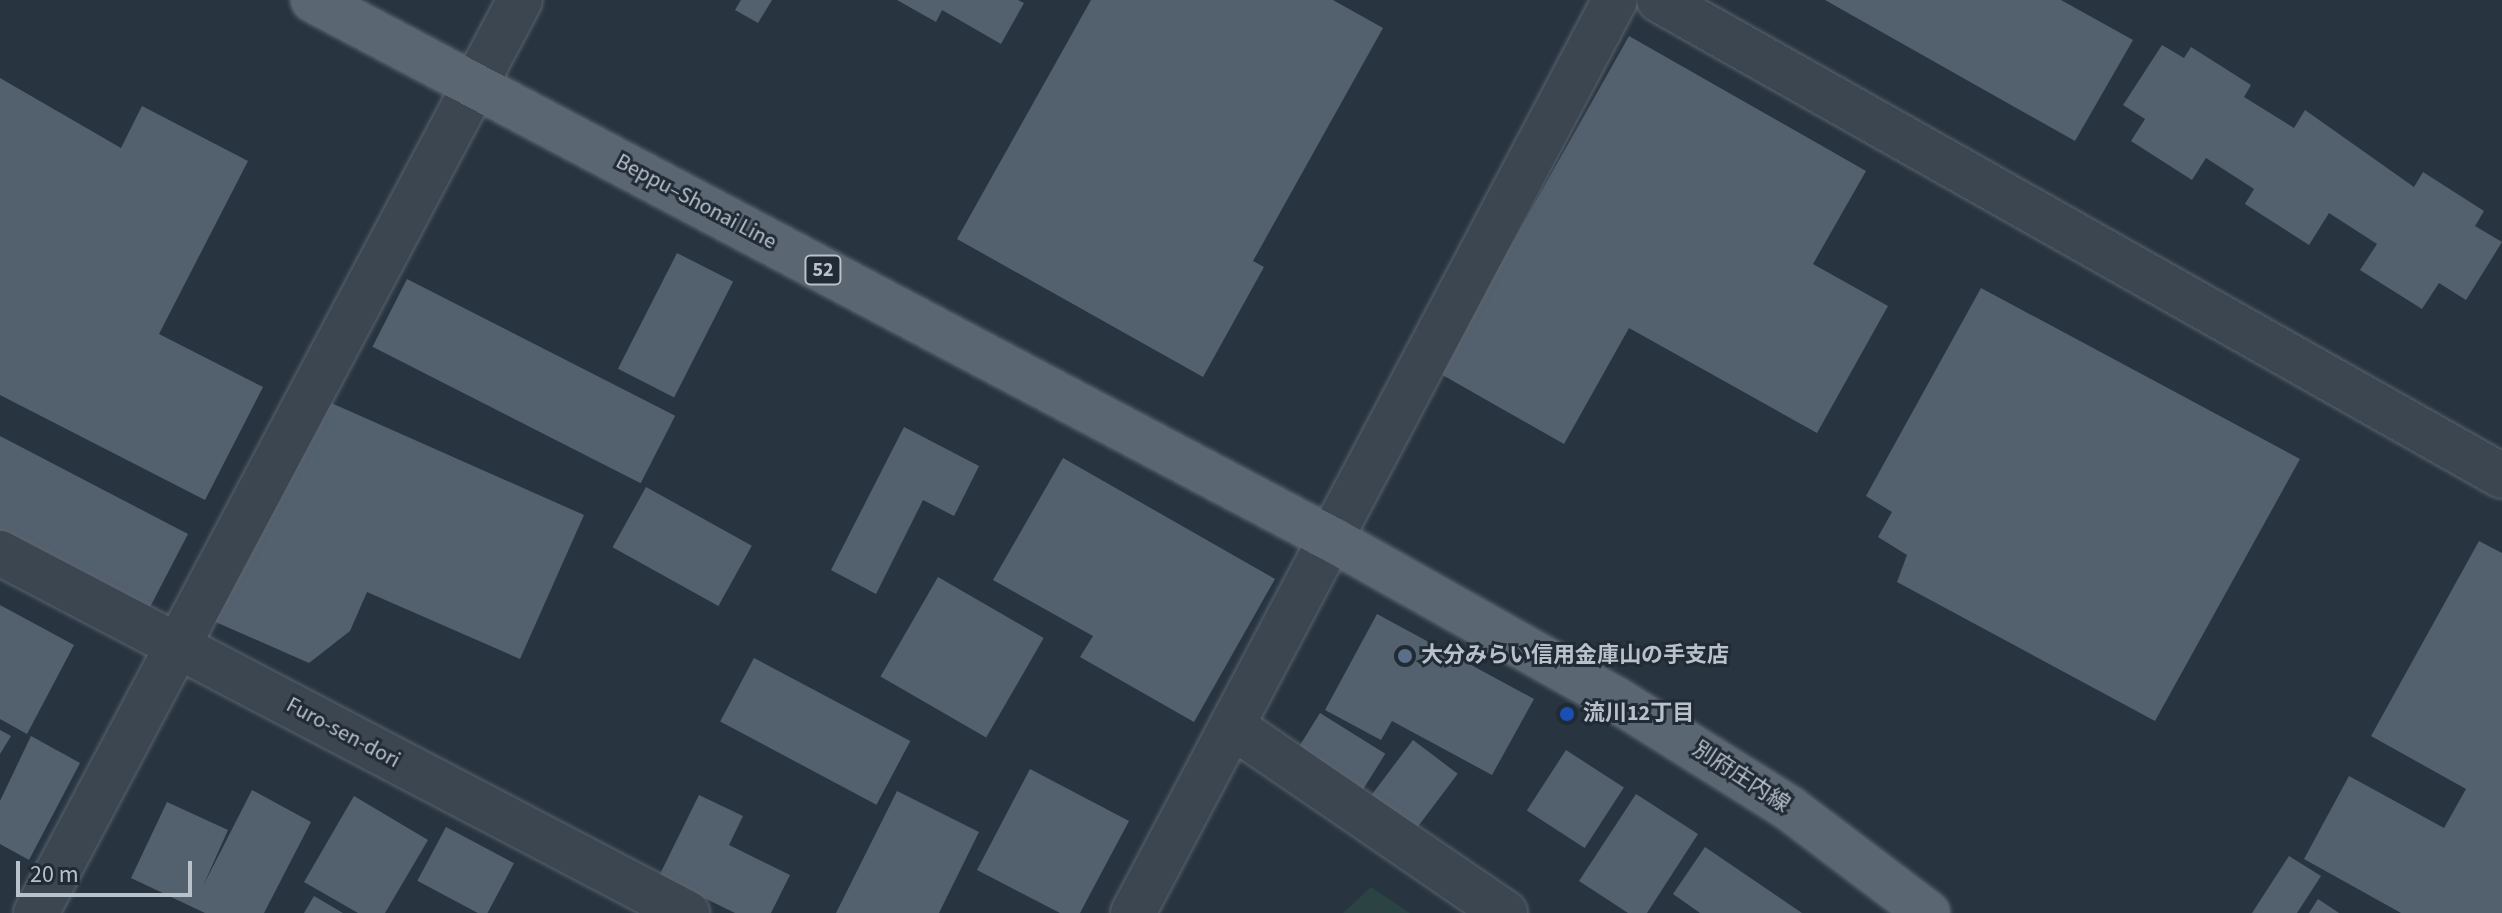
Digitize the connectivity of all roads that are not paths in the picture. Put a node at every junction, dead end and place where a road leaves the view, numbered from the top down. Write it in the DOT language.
graph roads {
  1 [pos="313,0"];
  2 [pos="520,0"];
  3 [pos="1615,0"];
  4 [pos="1659,0"];
  5 [pos="475,86"];
  6 [pos="2502,476"];
  7 [pos="1333,540"];
  8 [pos="0,553"];
  9 [pos="176,645"];
  10 [pos="1232,726"];
  11 [pos="36,913"];
  12 [pos="687,913"];
  13 [pos="1133,913"];
  14 [pos="1505,913"];
  15 [pos="1928,913"];
  1 -- 5 [label="main road, Beppu–Shonai Line / 52"];
  2 -- 5 [label="street"];
  3 -- 7 [label="street"];
  4 -- 6 [label="street"];
  5 -- 7 [label="main road, Beppu–Shonai Line / 52"];
  5 -- 9 [label="street"];
  7 -- 10 [label="street"];
  7 -- 15 [label="main road, 別府庄内線 / 52"];
  8 -- 9 [label="street, Furo-sen-dori"];
  9 -- 11 [label="street"];
  9 -- 12 [label="street, Furo-sen-dori"];
  10 -- 13 [label="street"];
  10 -- 14 [label="street"];
}
